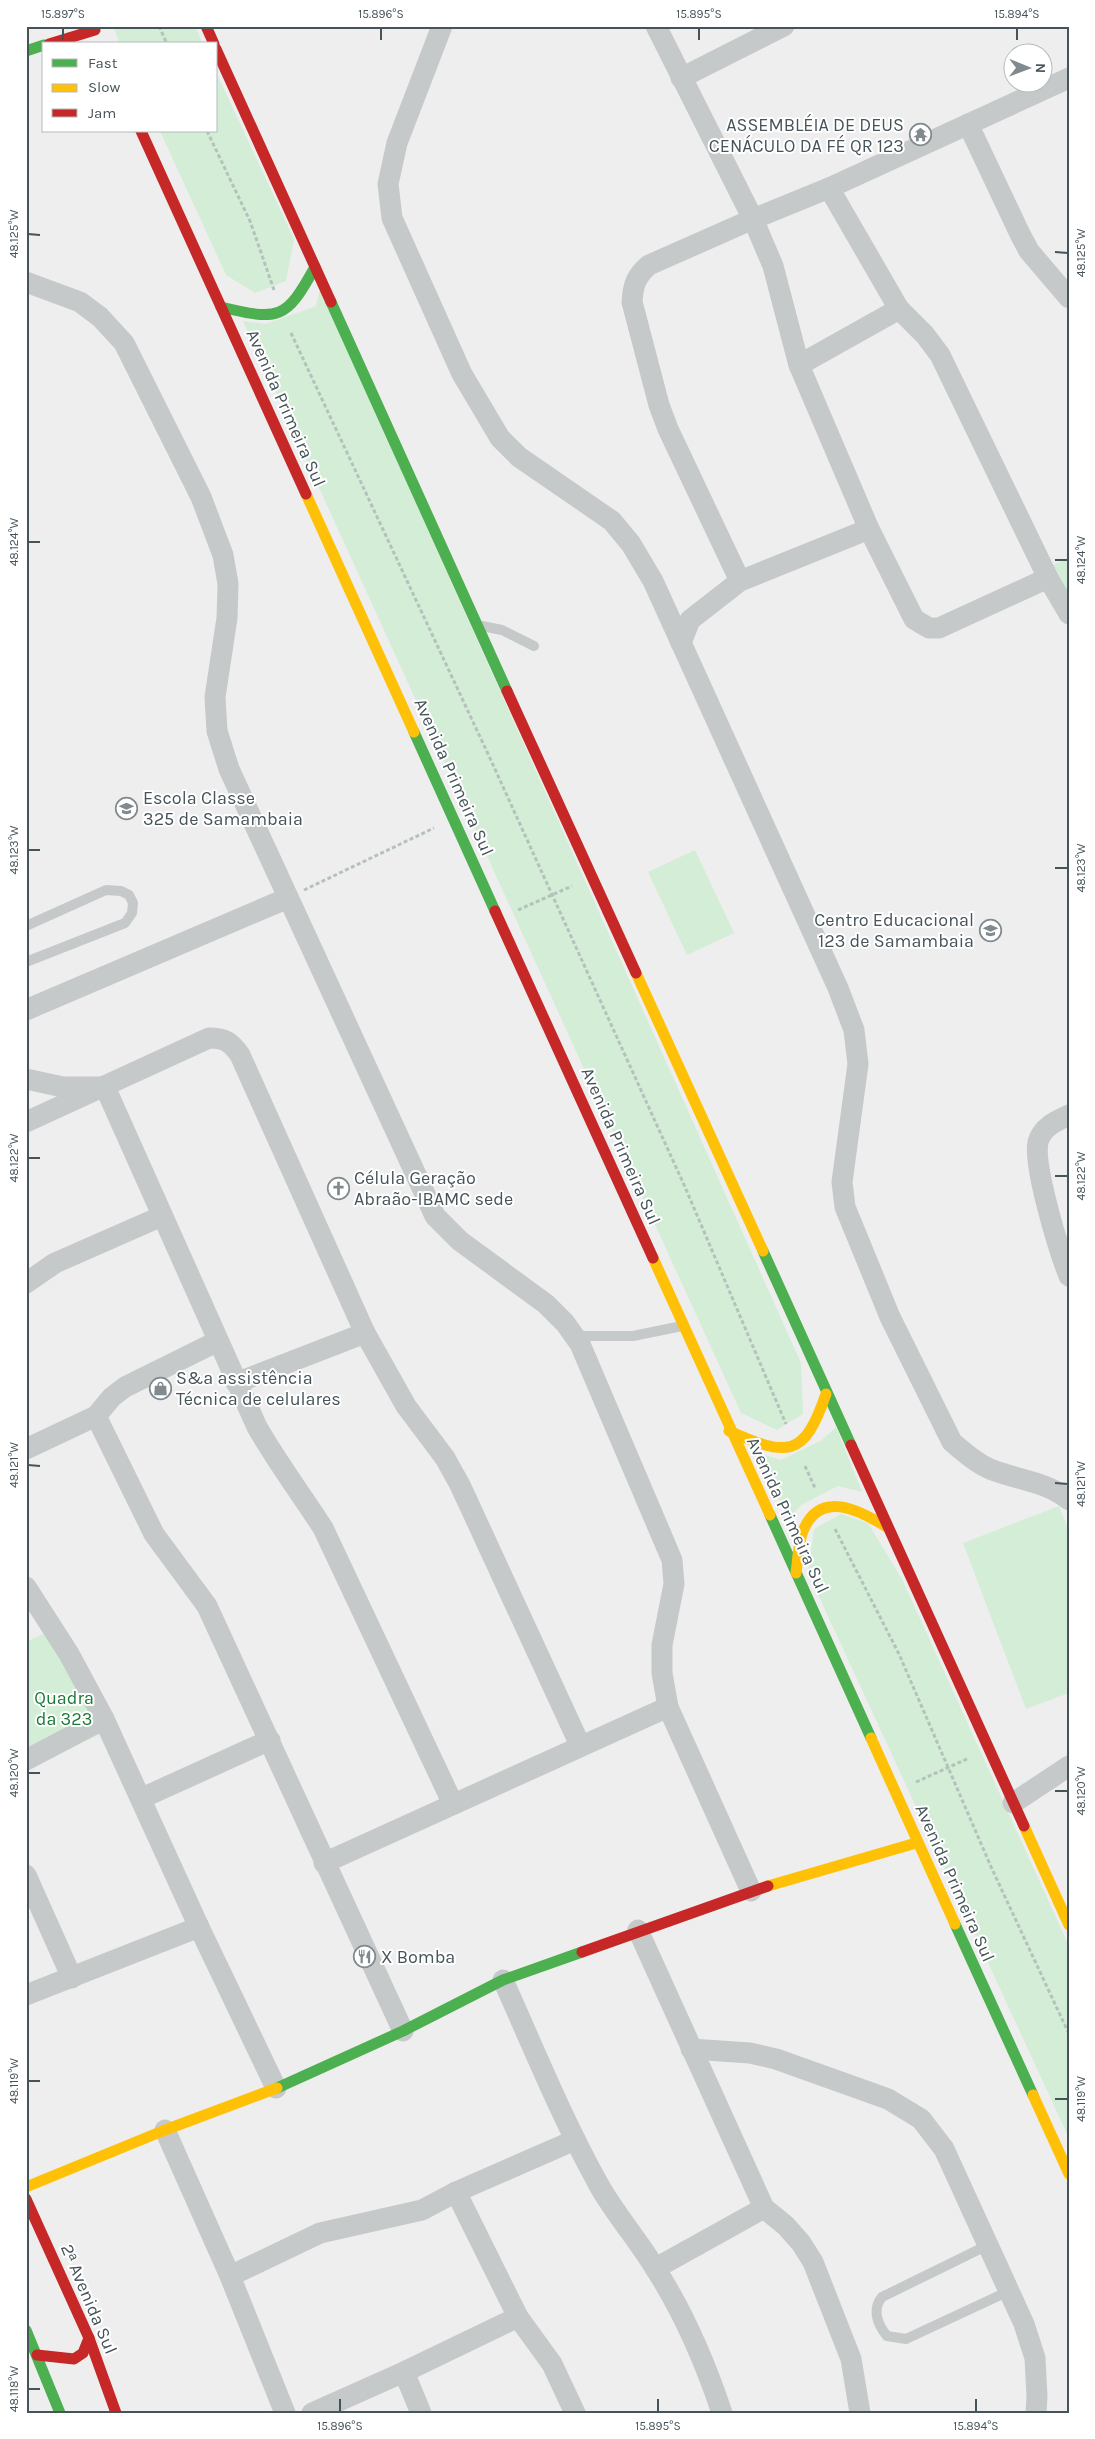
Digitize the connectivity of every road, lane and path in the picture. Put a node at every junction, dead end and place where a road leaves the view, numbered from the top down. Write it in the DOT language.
graph roads {
  1 [pos="159,26"];
  2 [pos="206,26"];
  3 [pos="442,26"];
  4 [pos="656,26"];
  5 [pos="784,26"];
  6 [pos="94,28"];
  7 [pos="55,42"];
  8 [pos="101,42"];
  9 [pos="165,42"];
  10 [pos="213,42"];
  11 [pos="42,46"];
  12 [pos="26,50"];
  13 [pos="218,53"];
  14 [pos="681,78"];
  15 [pos="1069,78"];
  16 [pos="968,124"];
  17 [pos="141,132"];
  18 [pos="207,132"];
  19 [pos="829,188"];
  20 [pos="753,219"];
  21 [pos="315,266"];
  22 [pos="26,282"];
  23 [pos="1069,298"];
  24 [pos="221,307"];
  25 [pos="899,309"];
  26 [pos="282,314"];
  27 [pos="799,364"];
  28 [pos="869,529"];
  29 [pos="740,581"];
  30 [pos="1058,585"];
  31 [pos="1069,614"];
  32 [pos="477,625"];
  33 [pos="681,644"];
  34 [pos="534,646"];
  35 [pos="454,819"];
  36 [pos="592,878"];
  37 [pos="551,895"];
  38 [pos="288,898"];
  39 [pos="499,919"];
  40 [pos="26,926"];
  41 [pos="26,962"];
  42 [pos="26,1010"];
  43 [pos="26,1079"];
  44 [pos="105,1087"];
  45 [pos="1069,1115"];
  46 [pos="26,1122"];
  47 [pos="162,1216"];
  48 [pos="1069,1276"];
  49 [pos="26,1283"];
  50 [pos="683,1326"];
  51 [pos="365,1333"];
  52 [pos="574,1336"];
  53 [pos="218,1341"];
  54 [pos="236,1383"];
  55 [pos="826,1394"];
  56 [pos="96,1416"];
  57 [pos="729,1431"];
  58 [pos="796,1447"];
  59 [pos="26,1448"];
  60 [pos="1069,1500"];
  61 [pos="824,1508"];
  62 [pos="887,1527"];
  63 [pos="796,1573"];
  64 [pos="26,1587"];
  65 [pos="668,1707"];
  66 [pos="104,1719"];
  67 [pos="270,1740"];
  68 [pos="580,1745"];
  69 [pos="990,1748"];
  70 [pos="26,1760"];
  71 [pos="1069,1766"];
  72 [pos="948,1768"];
  73 [pos="894,1792"];
  74 [pos="142,1798"];
  75 [pos="1014,1803"];
  76 [pos="453,1804"];
  77 [pos="916,1843"];
  78 [pos="324,1863"];
  79 [pos="26,1874"];
  80 [pos="750,1890"];
  81 [pos="1069,1925"];
  82 [pos="199,1927"];
  83 [pos="638,1930"];
  84 [pos="72,1978"];
  85 [pos="503,1980"];
  86 [pos="26,1994"];
  87 [pos="403,2031"];
  88 [pos="1069,2034"];
  89 [pos="691,2049"];
  90 [pos="276,2088"];
  91 [pos="165,2130"];
  92 [pos="575,2140"];
  93 [pos="1069,2174"];
  94 [pos="26,2187"];
  95 [pos="456,2192"];
  96 [pos="26,2200"];
  97 [pos="764,2208"];
  98 [pos="988,2245"];
  99 [pos="656,2268"];
  100 [pos="230,2276"];
  101 [pos="1009,2291"];
  102 [pos="518,2317"];
  103 [pos="26,2330"];
  104 [pos="88,2338"];
  105 [pos="37,2355"];
  106 [pos="404,2372"];
  107 [pos="60,2413"];
  108 [pos="116,2413"];
  109 [pos="285,2413"];
  110 [pos="312,2413"];
  111 [pos="421,2413"];
  112 [pos="575,2413"];
  113 [pos="722,2413"];
  114 [pos="860,2413"];
  115 [pos="1036,2413"];
  1 -- 9 [label="path"];
  2 -- 10 [label="street"];
  3 -- 33 [label="street"];
  4 -- 14 [label="street"];
  5 -- 14 [label="street"];
  6 -- 7 [label="street"];
  6 -- 8 [label="street"];
  11 -- 12 [label="street"];
  13 -- 21 [label="street"];
  14 -- 20 [label="street"];
  15 -- 16 [label="street"];
  16 -- 19 [label="street"];
  16 -- 23 [label="street"];
  17 -- 24 [label="street, Avenida Primeira Sul"];
  18 -- 26 [label="path"];
  19 -- 20 [label="street"];
  19 -- 25 [label="street"];
  20 -- 27 [label="street"];
  20 -- 29 [label="street"];
  21 -- 26 [label="street"];
  21 -- 32 [label="street"];
  22 -- 38 [label="street"];
  24 -- 26 [label="street"];
  24 -- 35 [label="street, Avenida Primeira Sul"];
  25 -- 27 [label="street"];
  25 -- 30 [label="street"];
  26 -- 37 [label="path"];
  27 -- 28 [label="street"];
  28 -- 29 [label="street"];
  28 -- 30 [label="street"];
  29 -- 33 [label="street"];
  30 -- 31 [label="street"];
  32 -- 34 [label="lane"];
  32 -- 36 [label="street"];
  33 -- 60 [label="street"];
  35 -- 38 [label="path"];
  35 -- 39 [label="street, Avenida Primeira Sul"];
  36 -- 37 [label="path"];
  36 -- 55 [label="street"];
  37 -- 39 [label="path"];
  37 -- 58 [label="path"];
  38 -- 42 [label="street"];
  38 -- 52 [label="street"];
  39 -- 50 [label="street, Avenida Primeira Sul"];
  40 -- 41 [label="lane"];
  43 -- 44 [label="street"];
  44 -- 46 [label="street"];
  44 -- 47 [label="street"];
  44 -- 51 [label="street"];
  45 -- 48 [label="street"];
  47 -- 49 [label="street"];
  47 -- 53 [label="street"];
  50 -- 52 [label="lane"];
  50 -- 57 [label="street, Avenida Primeira Sul"];
  51 -- 54 [label="street"];
  51 -- 68 [label="street"];
  52 -- 65 [label="street"];
  53 -- 54 [label="street"];
  53 -- 56 [label="street"];
  54 -- 76 [label="street"];
  55 -- 58 [label="street"];
  55 -- 62 [label="street"];
  56 -- 59 [label="street"];
  56 -- 67 [label="street"];
  57 -- 58 [label="street"];
  57 -- 63 [label="street, Avenida Primeira Sul"];
  58 -- 61 [label="path"];
  61 -- 62 [label="street"];
  61 -- 63 [label="street"];
  61 -- 72 [label="path"];
  62 -- 69 [label="street"];
  63 -- 73 [label="street, Avenida Primeira Sul"];
  64 -- 66 [label="street"];
  65 -- 68 [label="street"];
  65 -- 80 [label="street"];
  66 -- 70 [label="street"];
  66 -- 74 [label="street"];
  67 -- 74 [label="street"];
  67 -- 78 [label="street"];
  68 -- 76 [label="street"];
  69 -- 72 [label="path"];
  69 -- 75 [label="street"];
  71 -- 75 [label="street"];
  72 -- 73 [label="path"];
  72 -- 88 [label="path"];
  73 -- 77 [label="street, Avenida Primeira Sul"];
  74 -- 82 [label="street"];
  75 -- 81 [label="street"];
  76 -- 78 [label="street"];
  77 -- 80 [label="street"];
  77 -- 93 [label="street, Avenida Primeira Sul"];
  78 -- 87 [label="street"];
  79 -- 84 [label="street"];
  80 -- 83 [label="street"];
  82 -- 84 [label="street"];
  82 -- 90 [label="street"];
  83 -- 85 [label="street"];
  83 -- 89 [label="street"];
  84 -- 86 [label="street"];
  85 -- 87 [label="street"];
  85 -- 92 [label="street"];
  87 -- 90 [label="street"];
  89 -- 97 [label="street"];
  89 -- 98 [label="street"];
  90 -- 91 [label="street"];
  91 -- 94 [label="street"];
  91 -- 100 [label="street"];
  92 -- 95 [label="street"];
  92 -- 99 [label="street"];
  95 -- 100 [label="street"];
  95 -- 102 [label="street"];
  96 -- 104 [label="street, 2ᵃ Avenida Sul"];
  97 -- 99 [label="street"];
  97 -- 114 [label="street"];
  98 -- 101 [label="street"];
  98 -- 101 [label="lane"];
  99 -- 113 [label="street"];
  100 -- 109 [label="street"];
  101 -- 115 [label="street"];
  102 -- 106 [label="street"];
  102 -- 112 [label="street"];
  103 -- 105 [label="street"];
  104 -- 105 [label="street"];
  104 -- 108 [label="street, 2ᵃ Avenida Sul"];
  105 -- 107 [label="street"];
  106 -- 110 [label="street"];
  106 -- 111 [label="street"];
}
